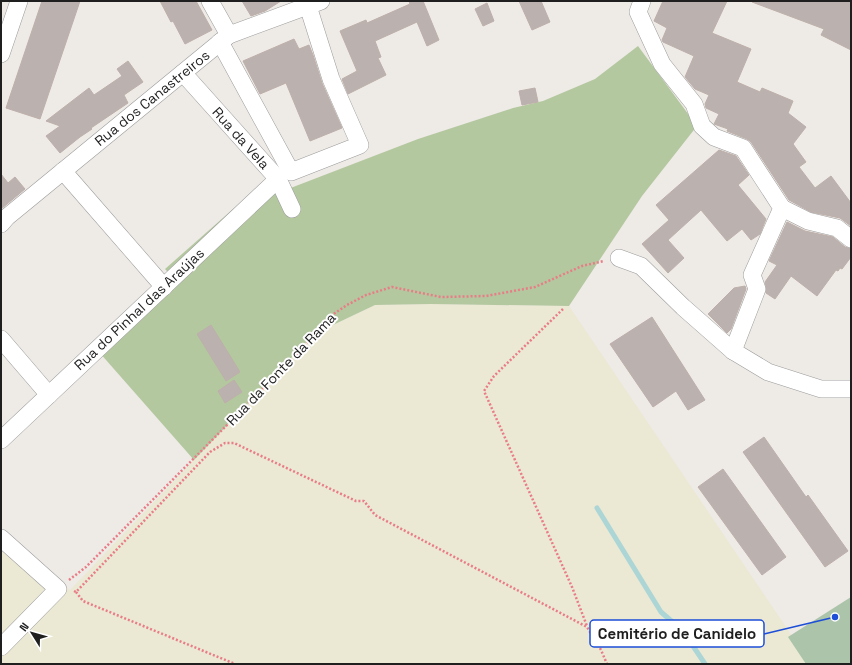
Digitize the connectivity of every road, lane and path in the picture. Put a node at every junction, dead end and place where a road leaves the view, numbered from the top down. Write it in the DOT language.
graph roads {
  1 [pos="19,1"];
  2 [pos="210,1"];
  3 [pos="642,1"];
  4 [pos="315,3"];
  5 [pos="225,38"];
  6 [pos="1,54"];
  7 [pos="183,73"];
  8 [pos="63,170"];
  9 [pos="278,179"];
  10 [pos="782,208"];
  11 [pos="292,209"];
  12 [pos="1,224"];
  13 [pos="851,239"];
  14 [pos="619,258"];
  15 [pos="164,287"];
  16 [pos="563,309"];
  17 [pos="1,339"];
  18 [pos="733,351"];
  19 [pos="851,389"];
  20 [pos="49,395"];
  21 [pos="1,440"];
  22 [pos="1,538"];
  23 [pos="58,589"];
  24 [pos="76,592"];
  25 [pos="587,627"];
  26 [pos="1,647"];
  27 [pos="235,664"];
  28 [pos="607,664"];
  1 -- 6 [label="street"];
  2 -- 5 [label="street"];
  3 -- 10 [label="street"];
  4 -- 5 [label="street, Rua dos Canastreiros"];
  4 -- 5 [label="street"];
  5 -- 7 [label="street, Rua dos Canastreiros"];
  7 -- 8 [label="street, Rua dos Canastreiros"];
  7 -- 9 [label="street, Rua da Vela"];
  8 -- 12 [label="street, Rua dos Canastreiros"];
  8 -- 15 [label="street"];
  9 -- 11 [label="street, Rua da Vela"];
  9 -- 15 [label="street, Rua do Pinhal das Araújas"];
  10 -- 13 [label="street"];
  10 -- 18 [label="street"];
  14 -- 18 [label="street"];
  14 -- 23 [label="path, Rua da Fonte da Rama"];
  15 -- 20 [label="street, Rua do Pinhal das Araújas"];
  16 -- 25 [label="path"];
  17 -- 20 [label="street"];
  18 -- 19 [label="street"];
  20 -- 21 [label="street, Rua do Pinhal das Araújas"];
  22 -- 23 [label="street"];
  23 -- 24 [label="path"];
  23 -- 26 [label="street"];
  24 -- 25 [label="path"];
  24 -- 27 [label="path"];
  25 -- 28 [label="path"];
}
